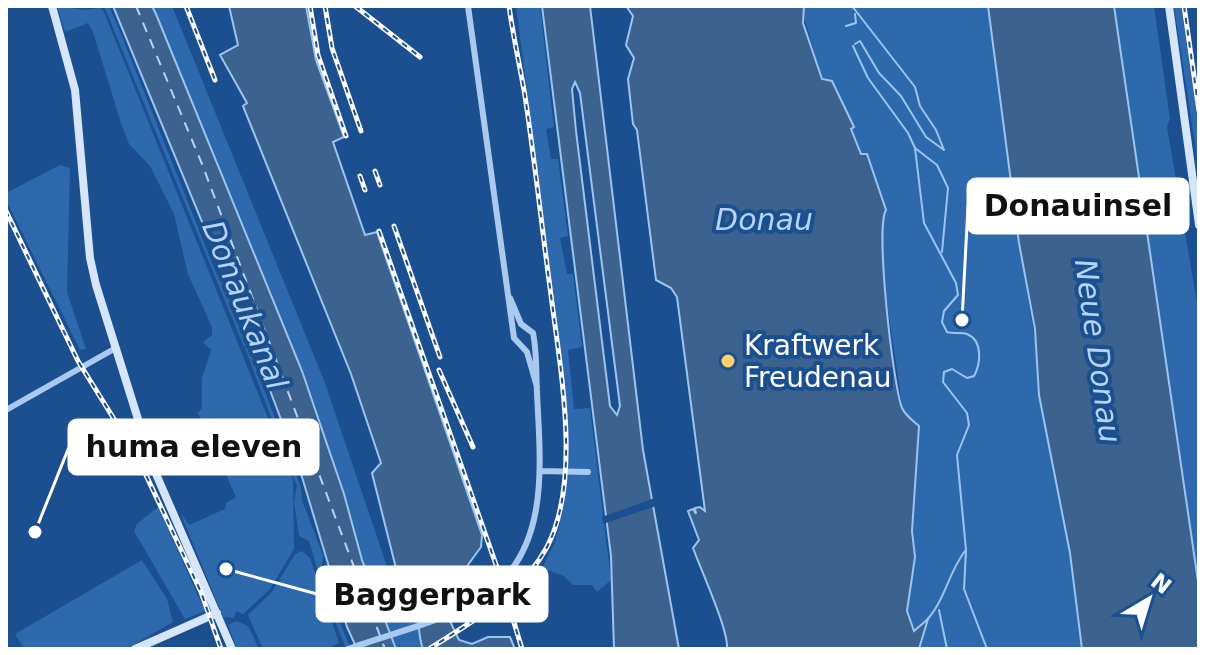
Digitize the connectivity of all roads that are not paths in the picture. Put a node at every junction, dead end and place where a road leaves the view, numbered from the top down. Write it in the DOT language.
graph roads {
  1 [pos="52,6"];
  2 [pos="468,6"];
  3 [pos="1169,6"];
  4 [pos="1199,225"];
  5 [pos="510,298"];
  6 [pos="526,328"];
  7 [pos="515,333"];
  8 [pos="533,343"];
  9 [pos="524,348"];
  10 [pos="114,349"];
  11 [pos="537,387"];
  12 [pos="6,410"];
  13 [pos="541,471"];
  14 [pos="588,472"];
  15 [pos="217,613"];
  16 [pos="146,646"];
  17 [pos="135,649"];
  18 [pos="232,649"];
  19 [pos="348,649"];
  1 -- 10 [label="street"];
  2 -- 5 [label="street"];
  3 -- 4 [label="street"];
  5 -- 6 [label="street"];
  5 -- 7 [label="street"];
  6 -- 7 [label="street"];
  6 -- 8 [label="street"];
  7 -- 9 [label="street"];
  8 -- 9 [label="street"];
  8 -- 11 [label="street"];
  9 -- 11 [label="street"];
  10 -- 12 [label="street"];
  10 -- 15 [label="street"];
  11 -- 13 [label="street"];
  13 -- 14 [label="street"];
  13 -- 19 [label="street"];
  15 -- 16 [label="street"];
  15 -- 18 [label="street"];
  16 -- 17 [label="street"];
}
